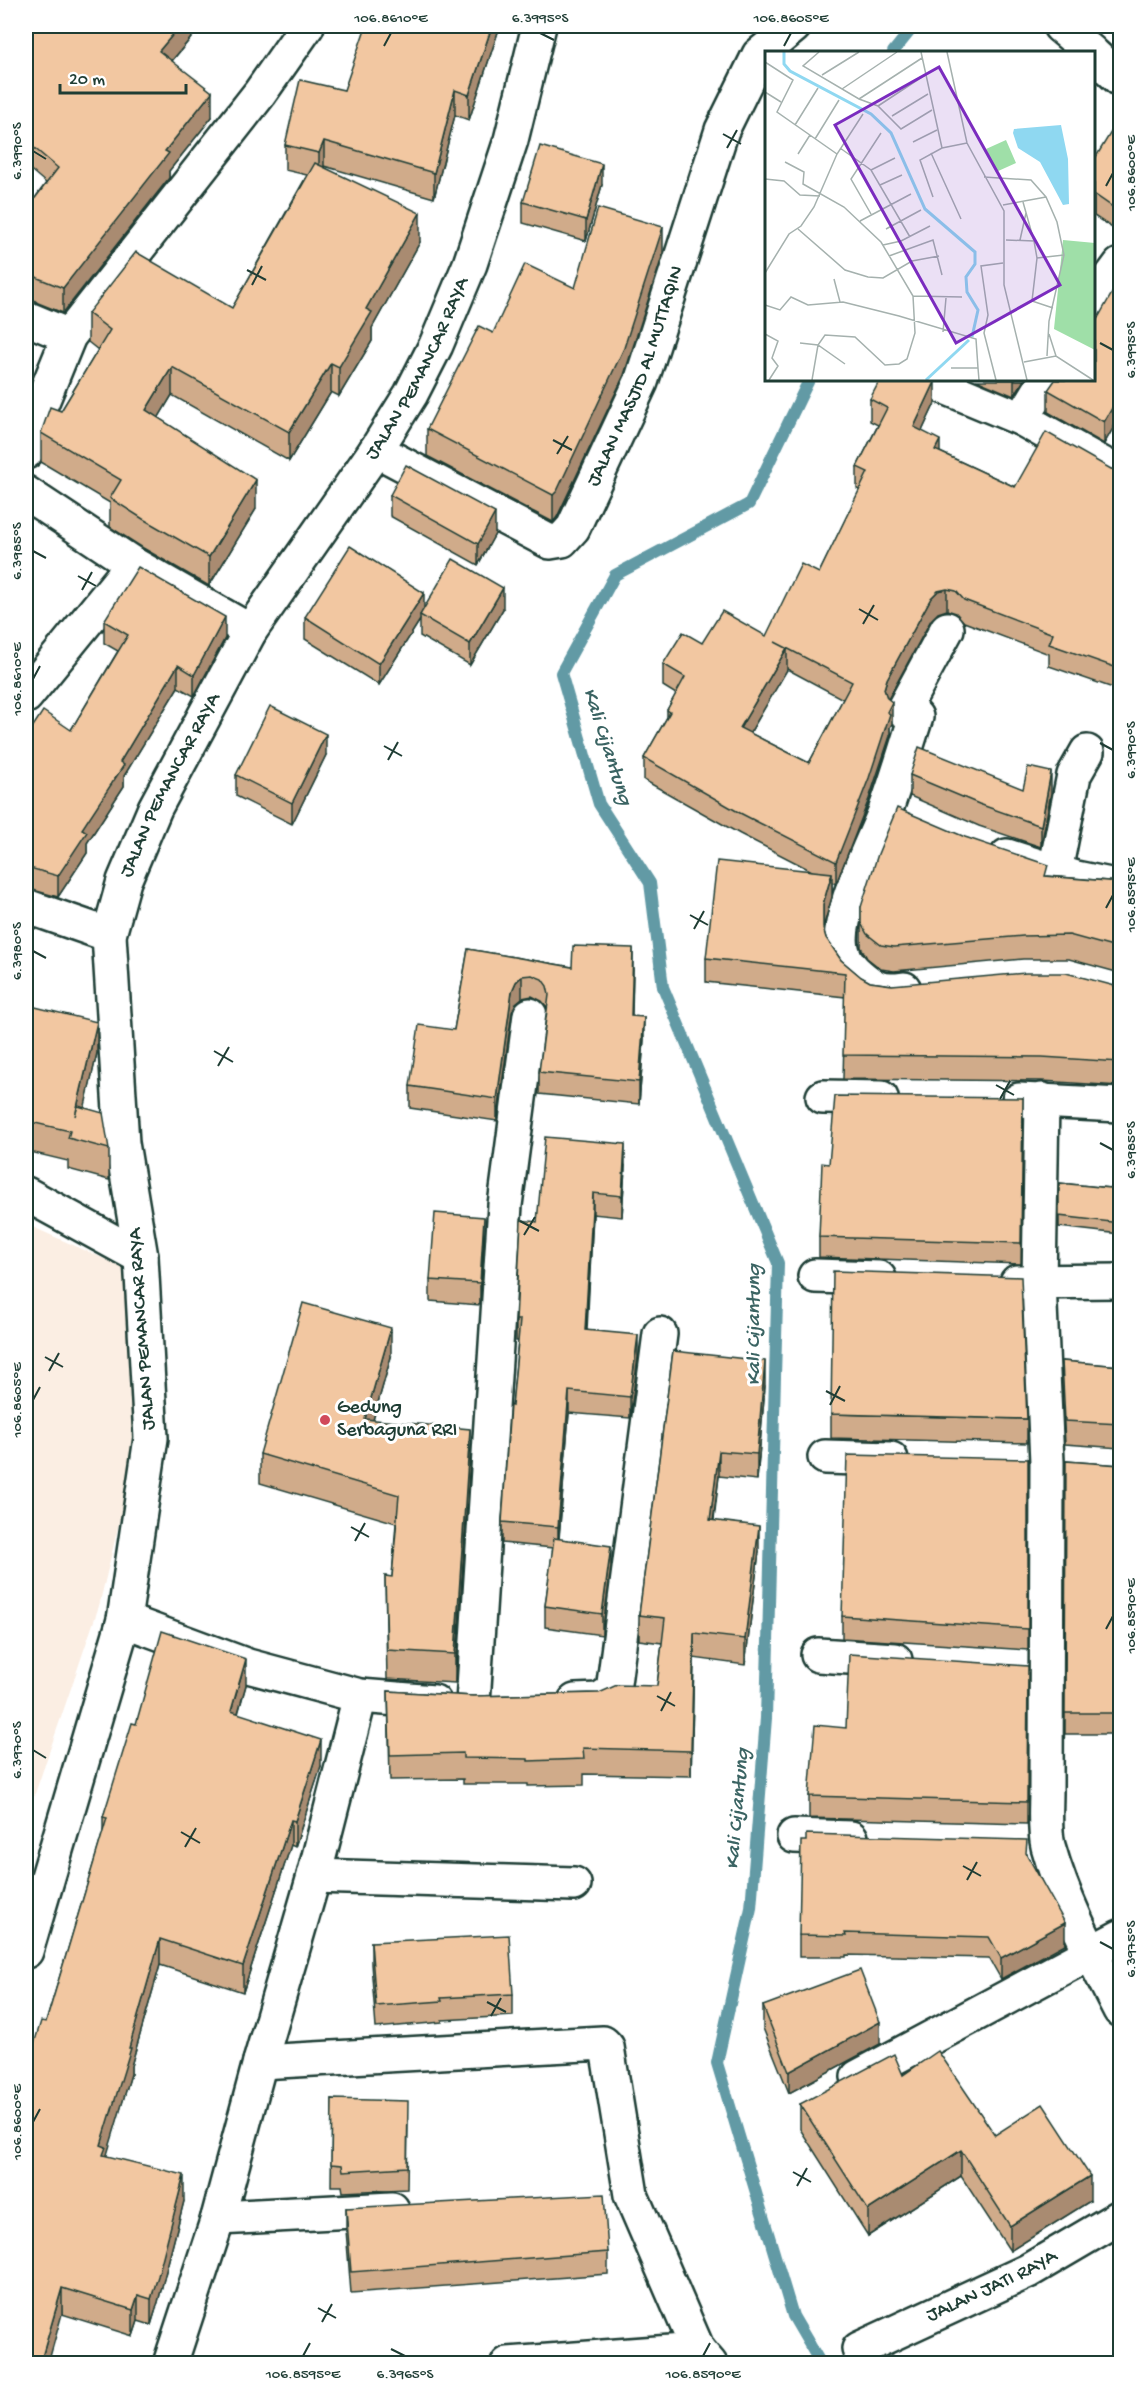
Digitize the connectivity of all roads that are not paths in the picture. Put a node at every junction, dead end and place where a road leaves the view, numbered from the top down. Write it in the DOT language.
graph roads {
  1 [pos="307,26"];
  2 [pos="539,26"];
  3 [pos="794,26"];
  4 [pos="1060,26"];
  5 [pos="1089,51"];
  6 [pos="1095,57"];
  7 [pos="1120,79"];
  8 [pos="1120,265"];
  9 [pos="1095,299"];
  10 [pos="26,318"];
  11 [pos="69,336"];
  12 [pos="930,381"];
  13 [pos="1045,381"];
  14 [pos="1022,419"];
  15 [pos="376,450"];
  16 [pos="26,452"];
  17 [pos="1120,474"];
  18 [pos="26,493"];
  19 [pos="133,564"];
  20 [pos="947,629"];
  21 [pos="250,631"];
  22 [pos="26,696"];
  23 [pos="1087,752"];
  24 [pos="978,846"];
  25 [pos="1055,871"];
  26 [pos="1120,887"];
  27 [pos="26,906"];
  28 [pos="110,935"];
  29 [pos="936,986"];
  30 [pos="530,1016"];
  31 [pos="823,1097"];
  32 [pos="915,1098"];
  33 [pos="984,1099"];
  34 [pos="1042,1100"];
  35 [pos="1120,1105"];
  36 [pos="26,1194"];
  37 [pos="141,1257"];
  38 [pos="815,1276"];
  39 [pos="909,1279"];
  40 [pos="992,1281"];
  41 [pos="1120,1281"];
  42 [pos="1039,1283"];
  43 [pos="660,1334"];
  44 [pos="825,1457"];
  45 [pos="919,1459"];
  46 [pos="1012,1461"];
  47 [pos="1063,1463"];
  48 [pos="124,1620"];
  49 [pos="818,1655"];
  50 [pos="921,1662"];
  51 [pos="1012,1668"];
  52 [pos="1046,1670"];
  53 [pos="360,1696"];
  54 [pos="542,1701"];
  55 [pos="473,1702"];
  56 [pos="508,1702"];
  57 [pos="794,1836"];
  58 [pos="875,1839"];
  59 [pos="1013,1843"];
  60 [pos="1048,1844"];
  61 [pos="314,1876"];
  62 [pos="574,1884"];
  63 [pos="1120,1937"];
  64 [pos="26,1951"];
  65 [pos="1091,1952"];
  66 [pos="1120,2010"];
  67 [pos="260,2061"];
  68 [pos="831,2092"];
  69 [pos="419,2207"];
  70 [pos="1120,2217"];
  71 [pos="218,2218"];
  72 [pos="859,2349"];
  73 [pos="704,2357"];
  74 [pos="170,2364"];
  75 [pos="508,2364"];
  1 -- 11 [label="street"];
  2 -- 15 [label="street, JALAN PEMANCAR RAYA"];
  3 -- 15 [label="street, JALAN MASJID AL MUTTAQIN"];
  4 -- 5 [label="street"];
  6 -- 7 [label="street"];
  8 -- 9 [label="street"];
  10 -- 11 [label="street"];
  11 -- 16 [label="street"];
  12 -- 14 [label="street"];
  13 -- 14 [label="street"];
  14 -- 17 [label="street"];
  15 -- 21 [label="street, JALAN PEMANCAR RAYA"];
  18 -- 19 [label="street"];
  19 -- 21 [label="street"];
  19 -- 22 [label="street"];
  20 -- 29 [label="street"];
  21 -- 28 [label="street, JALAN PEMANCAR RAYA"];
  23 -- 25 [label="street"];
  24 -- 25 [label="street"];
  25 -- 26 [label="street"];
  27 -- 28 [label="street"];
  28 -- 37 [label="street, JALAN PEMANCAR RAYA"];
  30 -- 55 [label="street"];
  31 -- 32 [label="street"];
  33 -- 34 [label="street"];
  34 -- 35 [label="street"];
  34 -- 42 [label="street"];
  36 -- 37 [label="street"];
  37 -- 48 [label="street, JALAN PEMANCAR RAYA"];
  38 -- 39 [label="street"];
  40 -- 42 [label="street"];
  41 -- 42 [label="street"];
  42 -- 47 [label="street"];
  43 -- 54 [label="street"];
  44 -- 45 [label="street"];
  46 -- 47 [label="street"];
  47 -- 52 [label="street"];
  48 -- 53 [label="street"];
  48 -- 64 [label="street, JALAN PEMANCAR RAYA"];
  49 -- 50 [label="street"];
  51 -- 52 [label="street"];
  52 -- 60 [label="street"];
  53 -- 55 [label="street"];
  53 -- 61 [label="street"];
  55 -- 56 [label="street"];
  57 -- 58 [label="street"];
  59 -- 60 [label="street"];
  60 -- 65 [label="street"];
  61 -- 62 [label="street"];
  61 -- 67 [label="street"];
  63 -- 65 [label="street"];
  65 -- 66 [label="street"];
  65 -- 68 [label="street"];
  67 -- 71 [label="street"];
  67 -- 73 [label="street"];
  69 -- 71 [label="street"];
  70 -- 72 [label="street, JALAN JATI RAYA"];
  71 -- 74 [label="street"];
  73 -- 75 [label="street"];
}
